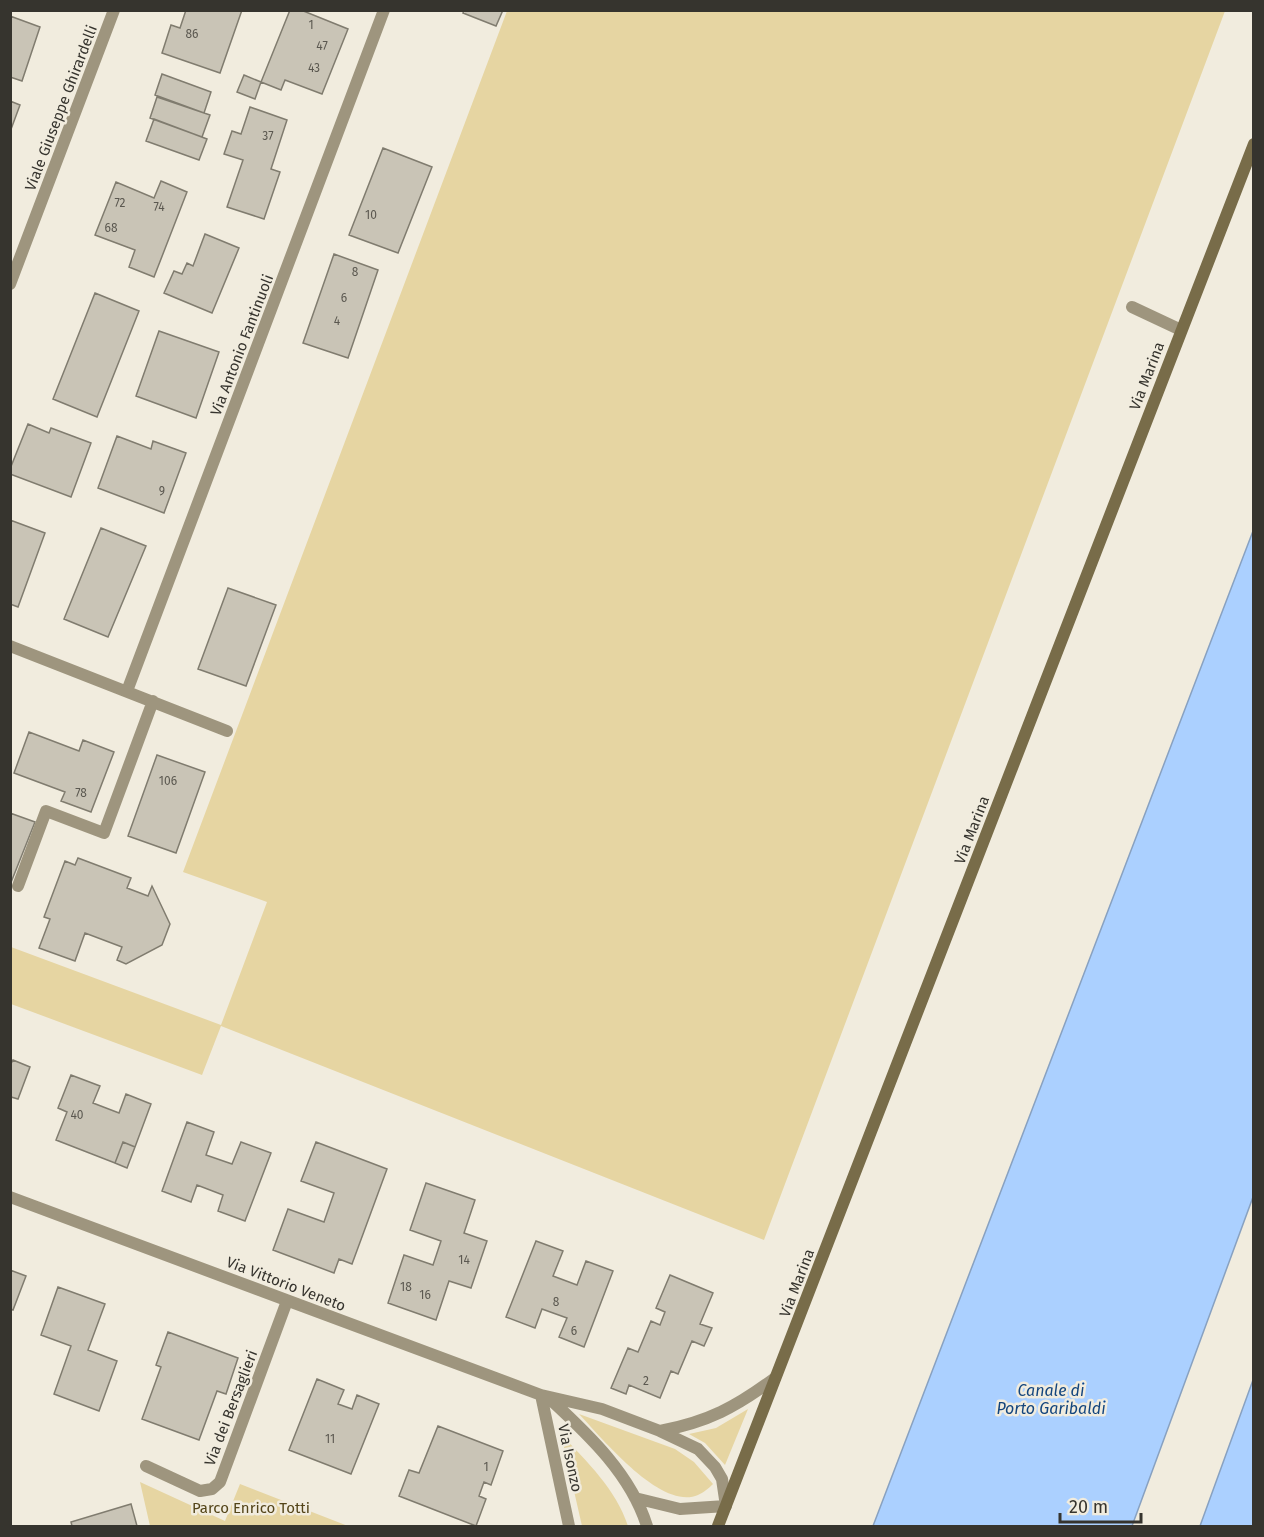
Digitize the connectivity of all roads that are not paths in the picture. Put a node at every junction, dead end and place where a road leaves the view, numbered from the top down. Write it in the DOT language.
graph roads {
  1 [pos="114,10"];
  2 [pos="384,10"];
  3 [pos="1254,144"];
  4 [pos="10,284"];
  5 [pos="1132,307"];
  6 [pos="1181,330"];
  7 [pos="10,646"];
  8 [pos="127,691"];
  9 [pos="153,701"];
  10 [pos="227,731"];
  11 [pos="18,886"];
  12 [pos="10,1197"];
  13 [pos="287,1301"];
  14 [pos="775,1378"];
  15 [pos="546,1397"];
  16 [pos="660,1431"];
  17 [pos="146,1466"];
  18 [pos="635,1497"];
  19 [pos="726,1506"];
  20 [pos="569,1527"];
  21 [pos="647,1527"];
  22 [pos="718,1527"];
  1 -- 4 [label="street, Viale Giuseppe Ghirardelli"];
  2 -- 8 [label="street, Via Antonio Fantinuoli"];
  3 -- 6 [label="street, Via Marina"];
  5 -- 6 [label="street"];
  6 -- 14 [label="street, Via Marina"];
  7 -- 8 [label="street"];
  8 -- 9 [label="street"];
  9 -- 10 [label="street"];
  9 -- 11 [label="street"];
  12 -- 13 [label="street, Via Vittorio Veneto"];
  13 -- 15 [label="street, Via Vittorio Veneto"];
  13 -- 17 [label="street, Via dei Bersaglieri"];
  14 -- 16 [label="street"];
  14 -- 19 [label="street, Via Marina"];
  15 -- 16 [label="street, Via Vittorio Veneto"];
  15 -- 18 [label="street, Via Vittorio Veneto"];
  15 -- 20 [label="street, Via Isonzo"];
  16 -- 19 [label="street, Via Vittorio Veneto"];
  18 -- 19 [label="street"];
  18 -- 21 [label="street, Via Vittorio Veneto"];
  19 -- 22 [label="street, Via Marina"];
}
